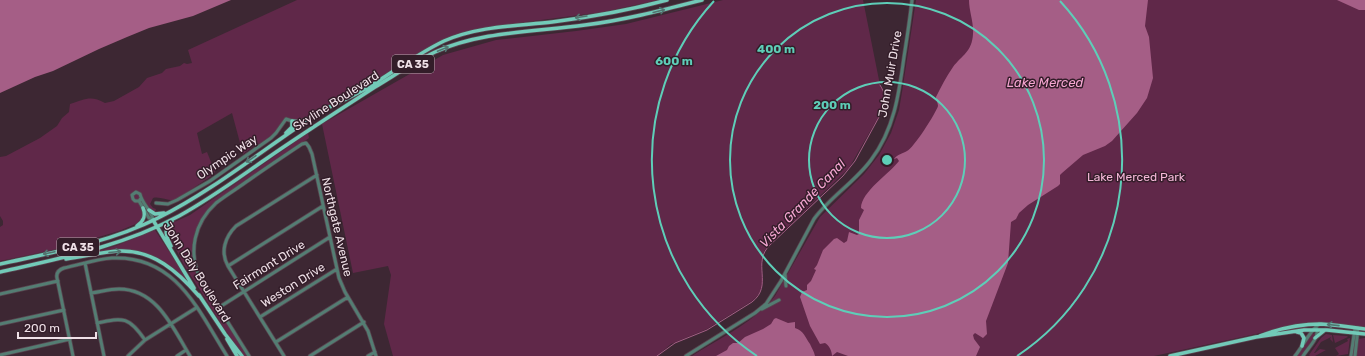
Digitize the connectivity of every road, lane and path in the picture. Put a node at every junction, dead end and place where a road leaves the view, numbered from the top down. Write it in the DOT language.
graph roads {
  1 [pos="668,0"];
  2 [pos="702,0"];
  3 [pos="912,0"];
  4 [pos="316,115"];
  5 [pos="292,121"];
  6 [pos="322,121"];
  7 [pos="298,128"];
  8 [pos="283,137"];
  9 [pos="281,149"];
  10 [pos="316,175"];
  11 [pos="156,203"];
  12 [pos="182,205"];
  13 [pos="323,206"];
  14 [pos="143,208"];
  15 [pos="148,210"];
  16 [pos="186,212"];
  17 [pos="153,220"];
  18 [pos="157,227"];
  19 [pos="123,233"];
  20 [pos="330,237"];
  21 [pos="176,258"];
  22 [pos="49,261"];
  23 [pos="84,263"];
  24 [pos="0,264"];
  25 [pos="228,266"];
  26 [pos="336,268"];
  27 [pos="0,272"];
  28 [pos="785,273"];
  29 [pos="58,281"];
  30 [pos="786,286"];
  31 [pos="244,292"];
  32 [pos="0,294"];
  33 [pos="91,294"];
  34 [pos="199,296"];
  35 [pos="348,297"];
  36 [pos="779,300"];
  37 [pos="196,308"];
  38 [pos="218,308"];
  39 [pos="64,310"];
  40 [pos="758,311"];
  41 [pos="260,317"];
  42 [pos="364,322"];
  43 [pos="97,323"];
  44 [pos="0,324"];
  45 [pos="170,324"];
  46 [pos="1314,328"];
  47 [pos="1357,328"];
  48 [pos="1365,329"];
  49 [pos="1327,330"];
  50 [pos="1295,332"];
  51 [pos="1356,333"];
  52 [pos="225,334"];
  53 [pos="1365,334"];
  54 [pos="1256,337"];
  55 [pos="1315,338"];
  56 [pos="70,339"];
  57 [pos="145,340"];
  58 [pos="276,342"];
  59 [pos="1302,346"];
  60 [pos="186,350"];
  61 [pos="375,352"];
  62 [pos="0,355"];
  63 [pos="73,356"];
  64 [pos="104,356"];
  65 [pos="128,356"];
  66 [pos="177,356"];
  67 [pos="190,356"];
  68 [pos="227,356"];
  69 [pos="237,356"];
  70 [pos="242,356"];
  71 [pos="249,356"];
  72 [pos="284,356"];
  73 [pos="310,356"];
  74 [pos="368,356"];
  75 [pos="376,356"];
  76 [pos="686,356"];
  77 [pos="1170,356"];
  78 [pos="1295,356"];
  79 [pos="1302,356"];
  80 [pos="1351,356"];
  81 [pos="1354,356"];
  1 -- 4 [label="main road, Skyline Boulevard / CA 35, one-way"];
  6 -- 2 [label="main road, Skyline Boulevard / CA 35, one-way"];
  3 -- 28 [label="street, John Muir Drive"];
  4 -- 5 [label="main road"];
  4 -- 7 [label="main road, Skyline Boulevard / CA 35"];
  5 -- 7 [label="street"];
  5 -- 8 [label="main road"];
  5 -- 11 [label="street, Olympic Way"];
  6 -- 7 [label="main road"];
  6 -- 9 [label="main road, Skyline Boulevard / CA 35"];
  7 -- 8 [label="main road, Skyline Boulevard / CA 35"];
  7 -- 9 [label="main road"];
  8 -- 12 [label="main road, Skyline Boulevard / CA 35, one-way"];
  9 -- 16 [label="main road, Skyline Boulevard / CA 35"];
  10 -- 13 [label="street, Northgate Avenue"];
  10 -- 25 [label="street"];
  10 -- 38 [label="street, Northgate Avenue"];
  12 -- 15 [label="main road"];
  12 -- 17 [label="main road, Skyline Boulevard / CA 35"];
  13 -- 20 [label="street, Northgate Avenue"];
  13 -- 25 [label="street"];
  14 -- 15 [label="street"];
  14 -- 17 [label="street"];
  14 -- 19 [label="main road"];
  15 -- 17 [label="street"];
  16 -- 18 [label="main road, Skyline Boulevard / CA 35"];
  16 -- 21 [label="main road"];
  17 -- 18 [label="main road, John Daly Boulevard"];
  17 -- 19 [label="main road, Skyline Boulevard / CA 35"];
  18 -- 21 [label="main road, John Daly Boulevard"];
  18 -- 22 [label="main road, Skyline Boulevard / CA 35"];
  19 -- 24 [label="main road, Skyline Boulevard / CA 35, one-way"];
  20 -- 26 [label="street, Northgate Avenue"];
  20 -- 31 [label="street, Fairmont Drive"];
  21 -- 34 [label="main road, John Daly Boulevard"];
  22 -- 27 [label="main road, Skyline Boulevard / CA 35"];
  22 -- 34 [label="main road, one-way"];
  23 -- 29 [label="street"];
  23 -- 33 [label="street"];
  23 -- 37 [label="street"];
  25 -- 31 [label="street"];
  26 -- 35 [label="street, Northgate Avenue"];
  26 -- 41 [label="street, Weston Drive"];
  28 -- 30 [label="street"];
  28 -- 40 [label="street, John Muir Drive"];
  29 -- 32 [label="street"];
  29 -- 39 [label="street"];
  31 -- 38 [label="street, Fairmont Drive"];
  31 -- 41 [label="street"];
  33 -- 43 [label="street"];
  33 -- 45 [label="street"];
  34 -- 52 [label="main road, John Daly Boulevard"];
  35 -- 42 [label="street, Northgate Avenue"];
  35 -- 58 [label="street"];
  36 -- 40 [label="street"];
  37 -- 45 [label="street"];
  37 -- 68 [label="street"];
  38 -- 71 [label="street"];
  39 -- 44 [label="street"];
  39 -- 56 [label="street"];
  40 -- 76 [label="street, John Muir Drive"];
  41 -- 58 [label="street"];
  42 -- 61 [label="street, Northgate Avenue"];
  42 -- 73 [label="street"];
  43 -- 57 [label="street"];
  43 -- 64 [label="street"];
  45 -- 57 [label="street"];
  45 -- 60 [label="street"];
  47 -- 46 [label="main road, one-way"];
  46 -- 49 [label="main road"];
  46 -- 50 [label="main road"];
  46 -- 54 [label="main road"];
  46 -- 55 [label="street"];
  46 -- 59 [label="street"];
  47 -- 48 [label="main road"];
  47 -- 51 [label="street"];
  49 -- 51 [label="main road"];
  49 -- 55 [label="main road"];
  50 -- 54 [label="main road"];
  50 -- 59 [label="main road"];
  51 -- 53 [label="main road"];
  51 -- 80 [label="street"];
  51 -- 81 [label="street"];
  52 -- 69 [label="main road, John Daly Boulevard"];
  52 -- 70 [label="main road, John Daly Boulevard"];
  54 -- 77 [label="main road"];
  55 -- 79 [label="street"];
  56 -- 62 [label="street"];
  56 -- 63 [label="street"];
  57 -- 65 [label="street"];
  58 -- 72 [label="street"];
  59 -- 78 [label="street"];
  60 -- 66 [label="street"];
  60 -- 67 [label="street"];
  61 -- 74 [label="street"];
  61 -- 75 [label="street, Northgate Avenue"];
}
